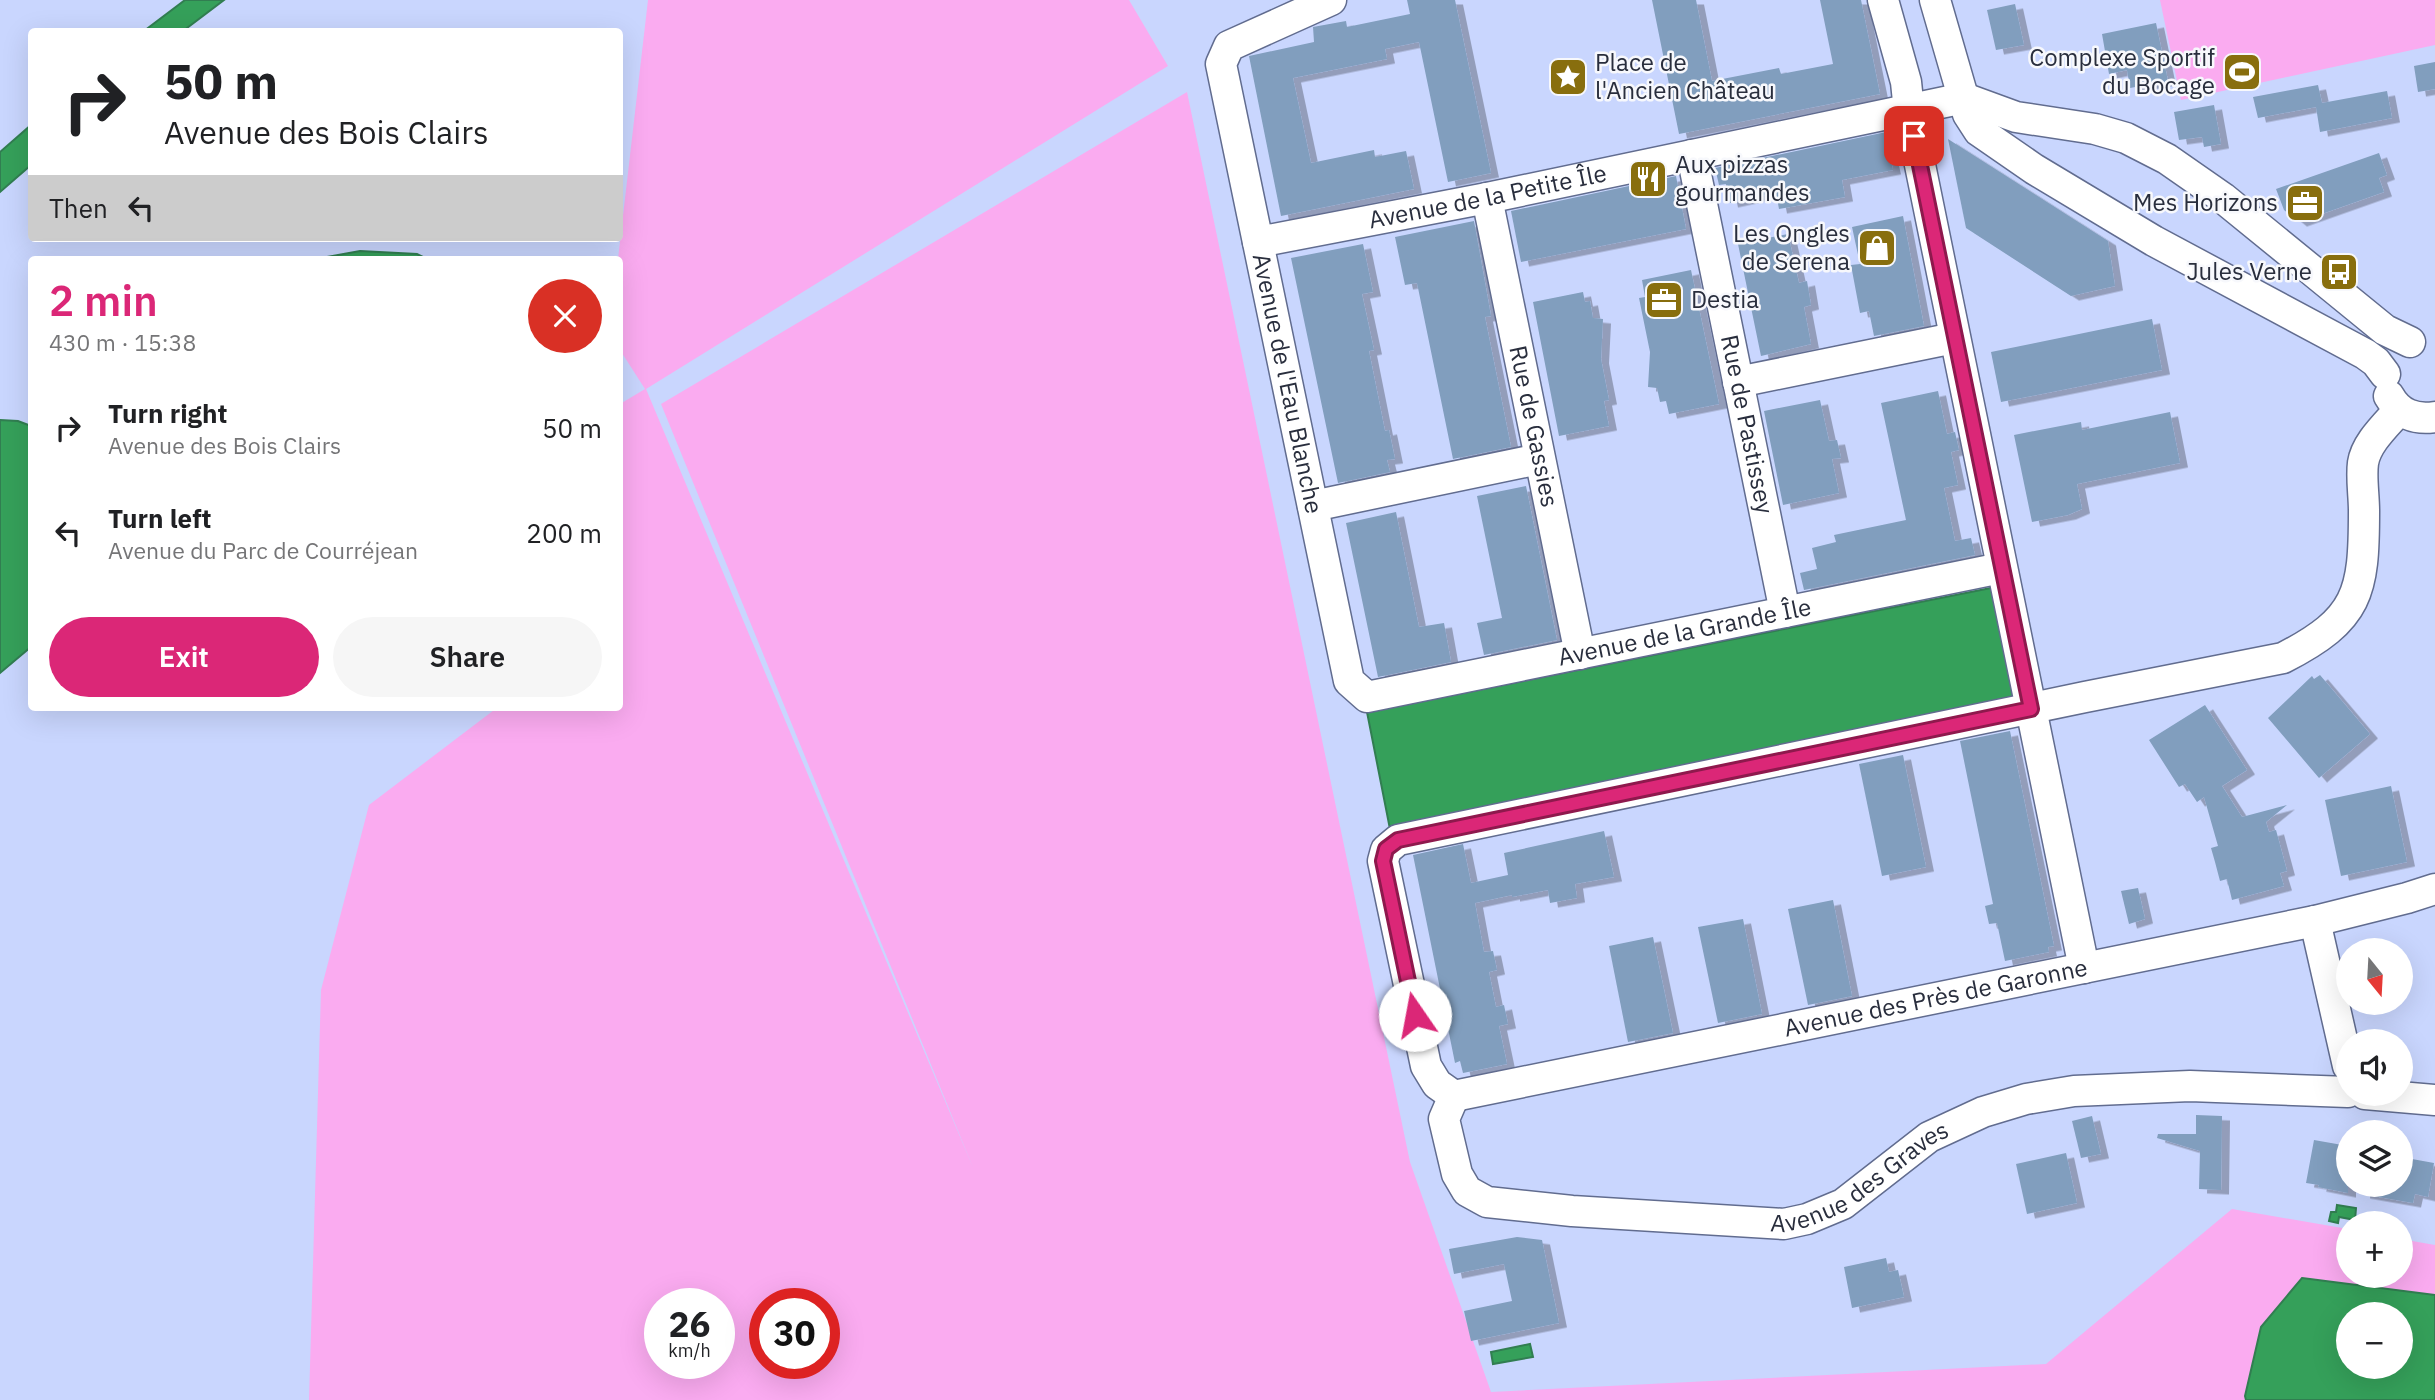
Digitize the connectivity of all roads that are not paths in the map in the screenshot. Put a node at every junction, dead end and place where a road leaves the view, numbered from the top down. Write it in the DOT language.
graph roads {
  1 [pos="1331,0"];
  2 [pos="1882,0"];
  3 [pos="1935,0"];
  4 [pos="1964,98"];
  5 [pos="1909,111"];
  6 [pos="2001,113"];
  7 [pos="1991,141"];
  8 [pos="1692,155"];
  9 [pos="1487,198"];
  10 [pos="1258,242"];
  11 [pos="1954,338"];
  12 [pos="2423,341"];
  13 [pos="2385,374"];
  14 [pos="1738,382"];
  15 [pos="2399,410"];
  16 [pos="2435,418"];
  17 [pos="1539,459"];
  18 [pos="1313,506"];
  19 [pos="2001,568"];
  20 [pos="1785,612"];
  21 [pos="1580,654"];
  22 [pos="1367,697"];
  23 [pos="2031,709"];
  24 [pos="2435,889"];
  25 [pos="2315,921"];
  26 [pos="2084,968"];
  27 [pos="2340,1029"];
  28 [pos="1445,1090"];
  29 [pos="2336,1092"];
  30 [pos="2413,1098"];
  31 [pos="2435,1100"];
  1 -- 10 [label="street, Avenue de l'Eau Blanche"];
  2 -- 5 [label="street"];
  3 -- 4 [label="street"];
  4 -- 5 [label="street, Avenue de la Petite Île"];
  4 -- 6 [label="street"];
  4 -- 7 [label="street"];
  5 -- 8 [label="street, Avenue de la Petite Île"];
  5 -- 11 [label="street"];
  6 -- 7 [label="street"];
  6 -- 12 [label="street"];
  7 -- 13 [label="street"];
  8 -- 9 [label="street, Avenue de la Petite Île"];
  8 -- 14 [label="street, Rue de Pastissey"];
  9 -- 10 [label="street, Avenue de la Petite Île"];
  9 -- 17 [label="street, Rue de Gassies"];
  10 -- 18 [label="street, Avenue de l'Eau Blanche"];
  11 -- 14 [label="street"];
  11 -- 19 [label="street"];
  12 -- 13 [label="street"];
  13 -- 15 [label="street"];
  14 -- 20 [label="street, Rue de Pastissey"];
  15 -- 16 [label="street"];
  15 -- 23 [label="street"];
  17 -- 18 [label="street"];
  17 -- 21 [label="street, Rue de Gassies"];
  18 -- 22 [label="street, Avenue de l'Eau Blanche"];
  19 -- 20 [label="street, Avenue de la Grande Île"];
  19 -- 23 [label="street"];
  20 -- 21 [label="street, Avenue de la Grande Île"];
  21 -- 22 [label="street, Avenue de la Grande Île"];
  23 -- 26 [label="street"];
  23 -- 28 [label="street"];
  24 -- 25 [label="street, Avenue des Près de Garonne"];
  25 -- 26 [label="street, Avenue des Près de Garonne"];
  25 -- 27 [label="street"];
  26 -- 28 [label="street, Avenue des Près de Garonne"];
  28 -- 29 [label="street, Avenue des Graves"];
  30 -- 31 [label="street"];
}
